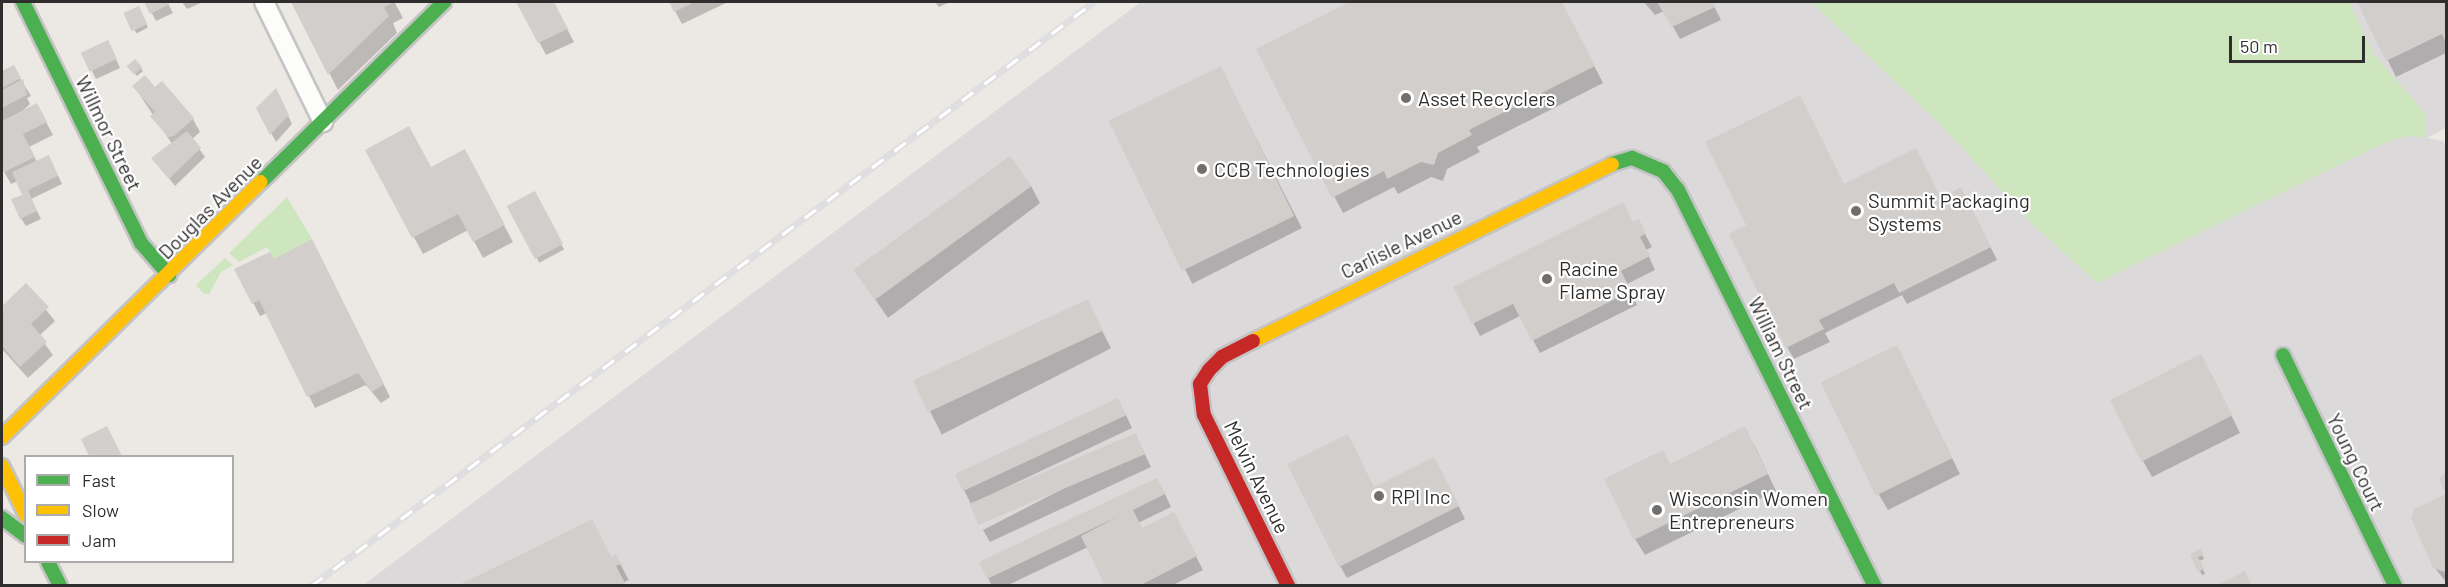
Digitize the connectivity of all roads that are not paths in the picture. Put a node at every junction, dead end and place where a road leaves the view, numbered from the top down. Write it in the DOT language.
graph roads {
  1 [pos="23,2"];
  2 [pos="264,2"];
  3 [pos="444,2"];
  4 [pos="323,122"];
  5 [pos="1632,158"];
  6 [pos="169,275"];
  7 [pos="2283,355"];
  8 [pos="1200,384"];
  9 [pos="2,437"];
  10 [pos="2,466"];
  11 [pos="24,512"];
  12 [pos="2,518"];
  13 [pos="24,534"];
  14 [pos="47,563"];
  15 [pos="58,583"];
  16 [pos="1288,585"];
  17 [pos="1875,585"];
  18 [pos="2395,585"];
  1 -- 6 [label="street, Willmor Street"];
  2 -- 4 [label="street"];
  3 -- 4 [label="street, Douglas Avenue"];
  4 -- 6 [label="street, Douglas Avenue"];
  5 -- 8 [label="street, Carlisle Avenue"];
  5 -- 17 [label="street, William Street"];
  6 -- 9 [label="street, Douglas Avenue"];
  7 -- 18 [label="street, Young Court"];
  8 -- 16 [label="street, Melvin Avenue"];
  10 -- 11 [label="street"];
  12 -- 13 [label="street"];
  14 -- 15 [label="street"];
}
